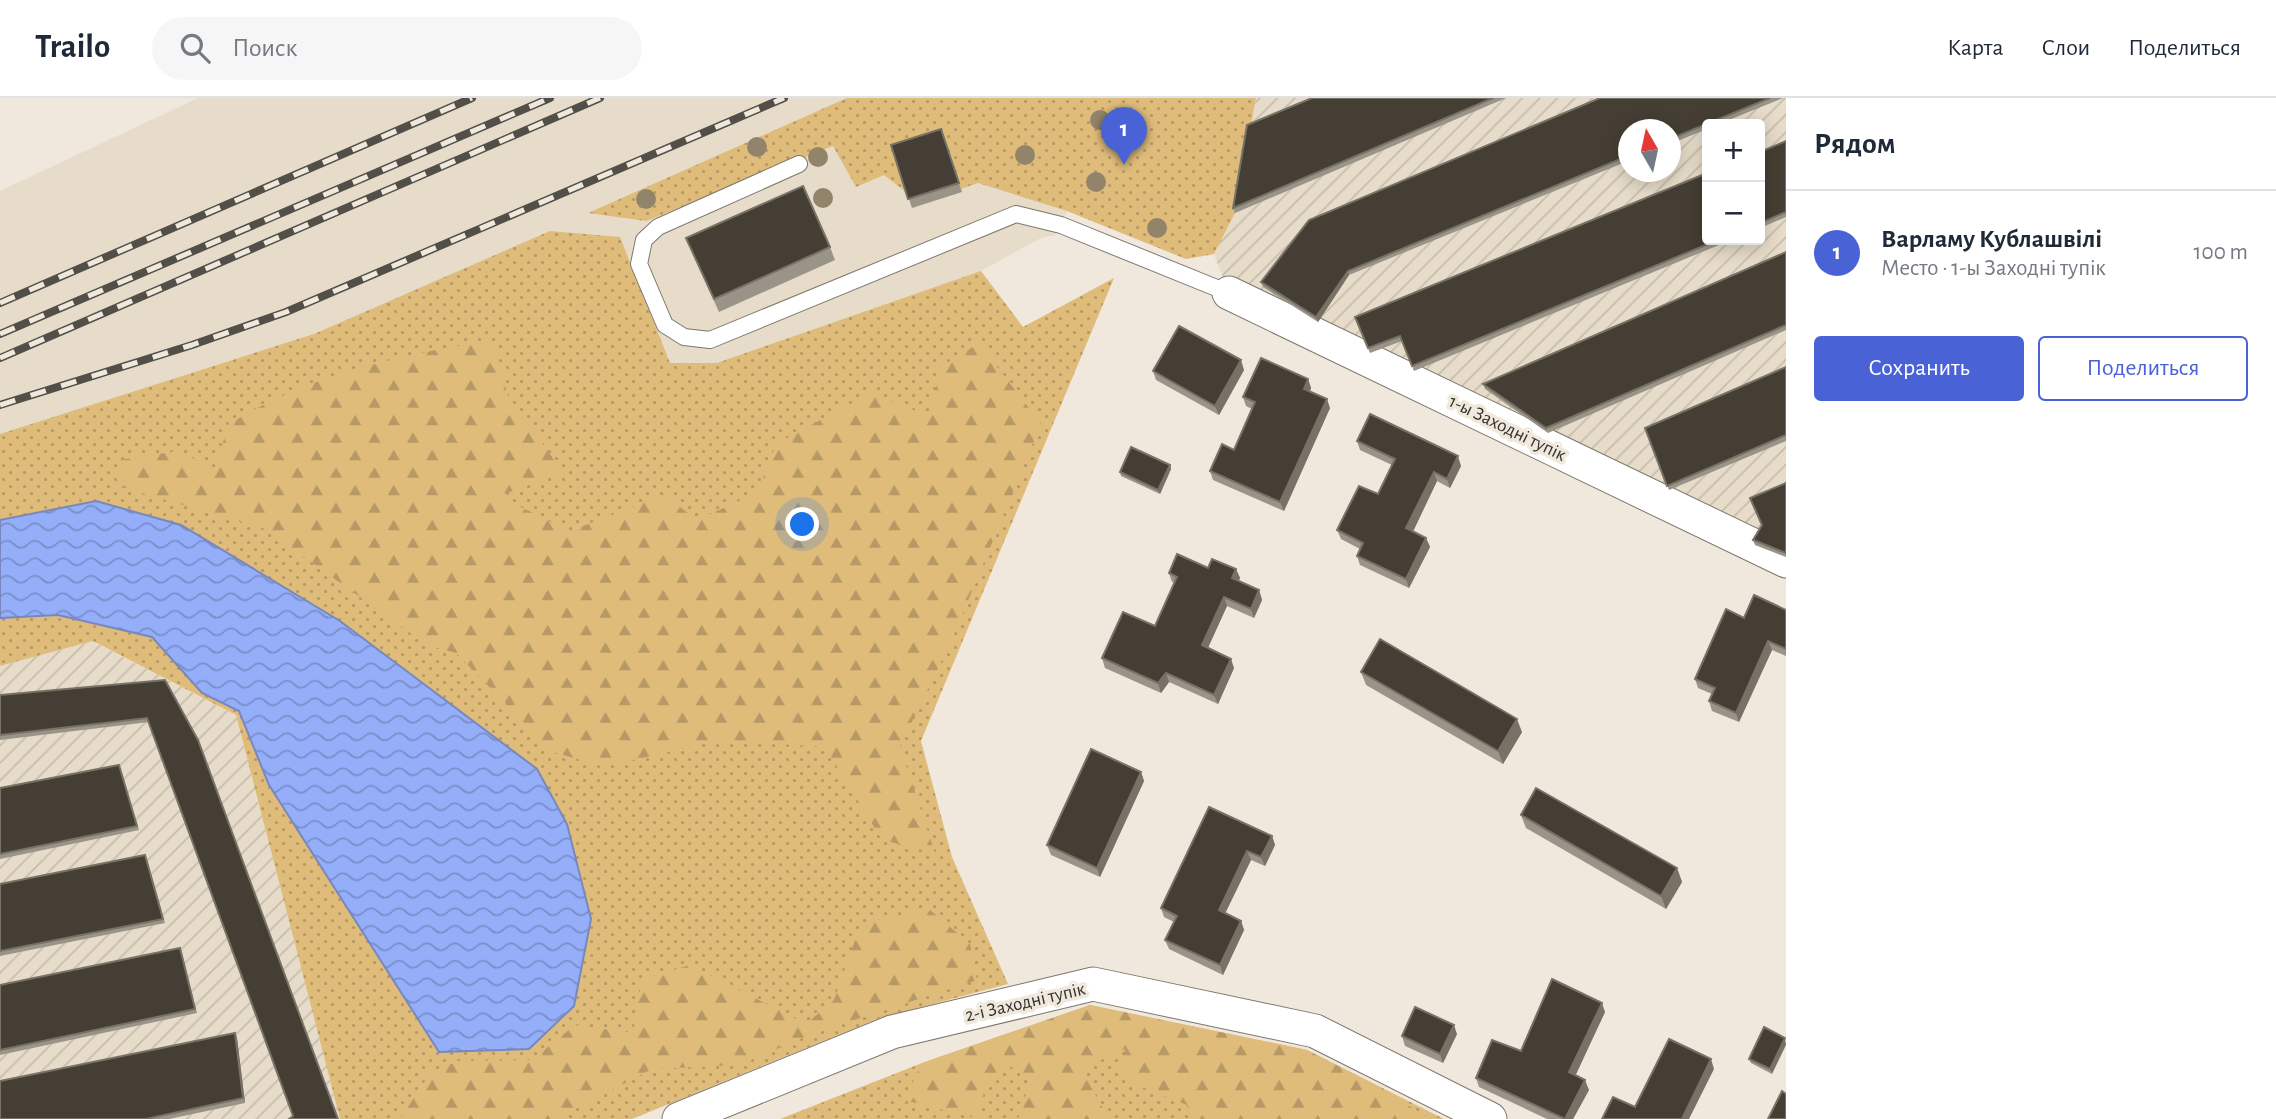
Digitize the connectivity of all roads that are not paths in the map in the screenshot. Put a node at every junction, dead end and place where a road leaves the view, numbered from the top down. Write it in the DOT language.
graph roads {
  1 [pos="799,164"];
  2 [pos="1229,293"];
  3 [pos="1786,561"];
  4 [pos="679,1119"];
  5 [pos="1490,1119"];
  1 -- 2 [label="lane"];
  2 -- 3 [label="street, 1-ы Заходні тупік"];
  4 -- 5 [label="street, 2-і Заходні тупік"];
}
